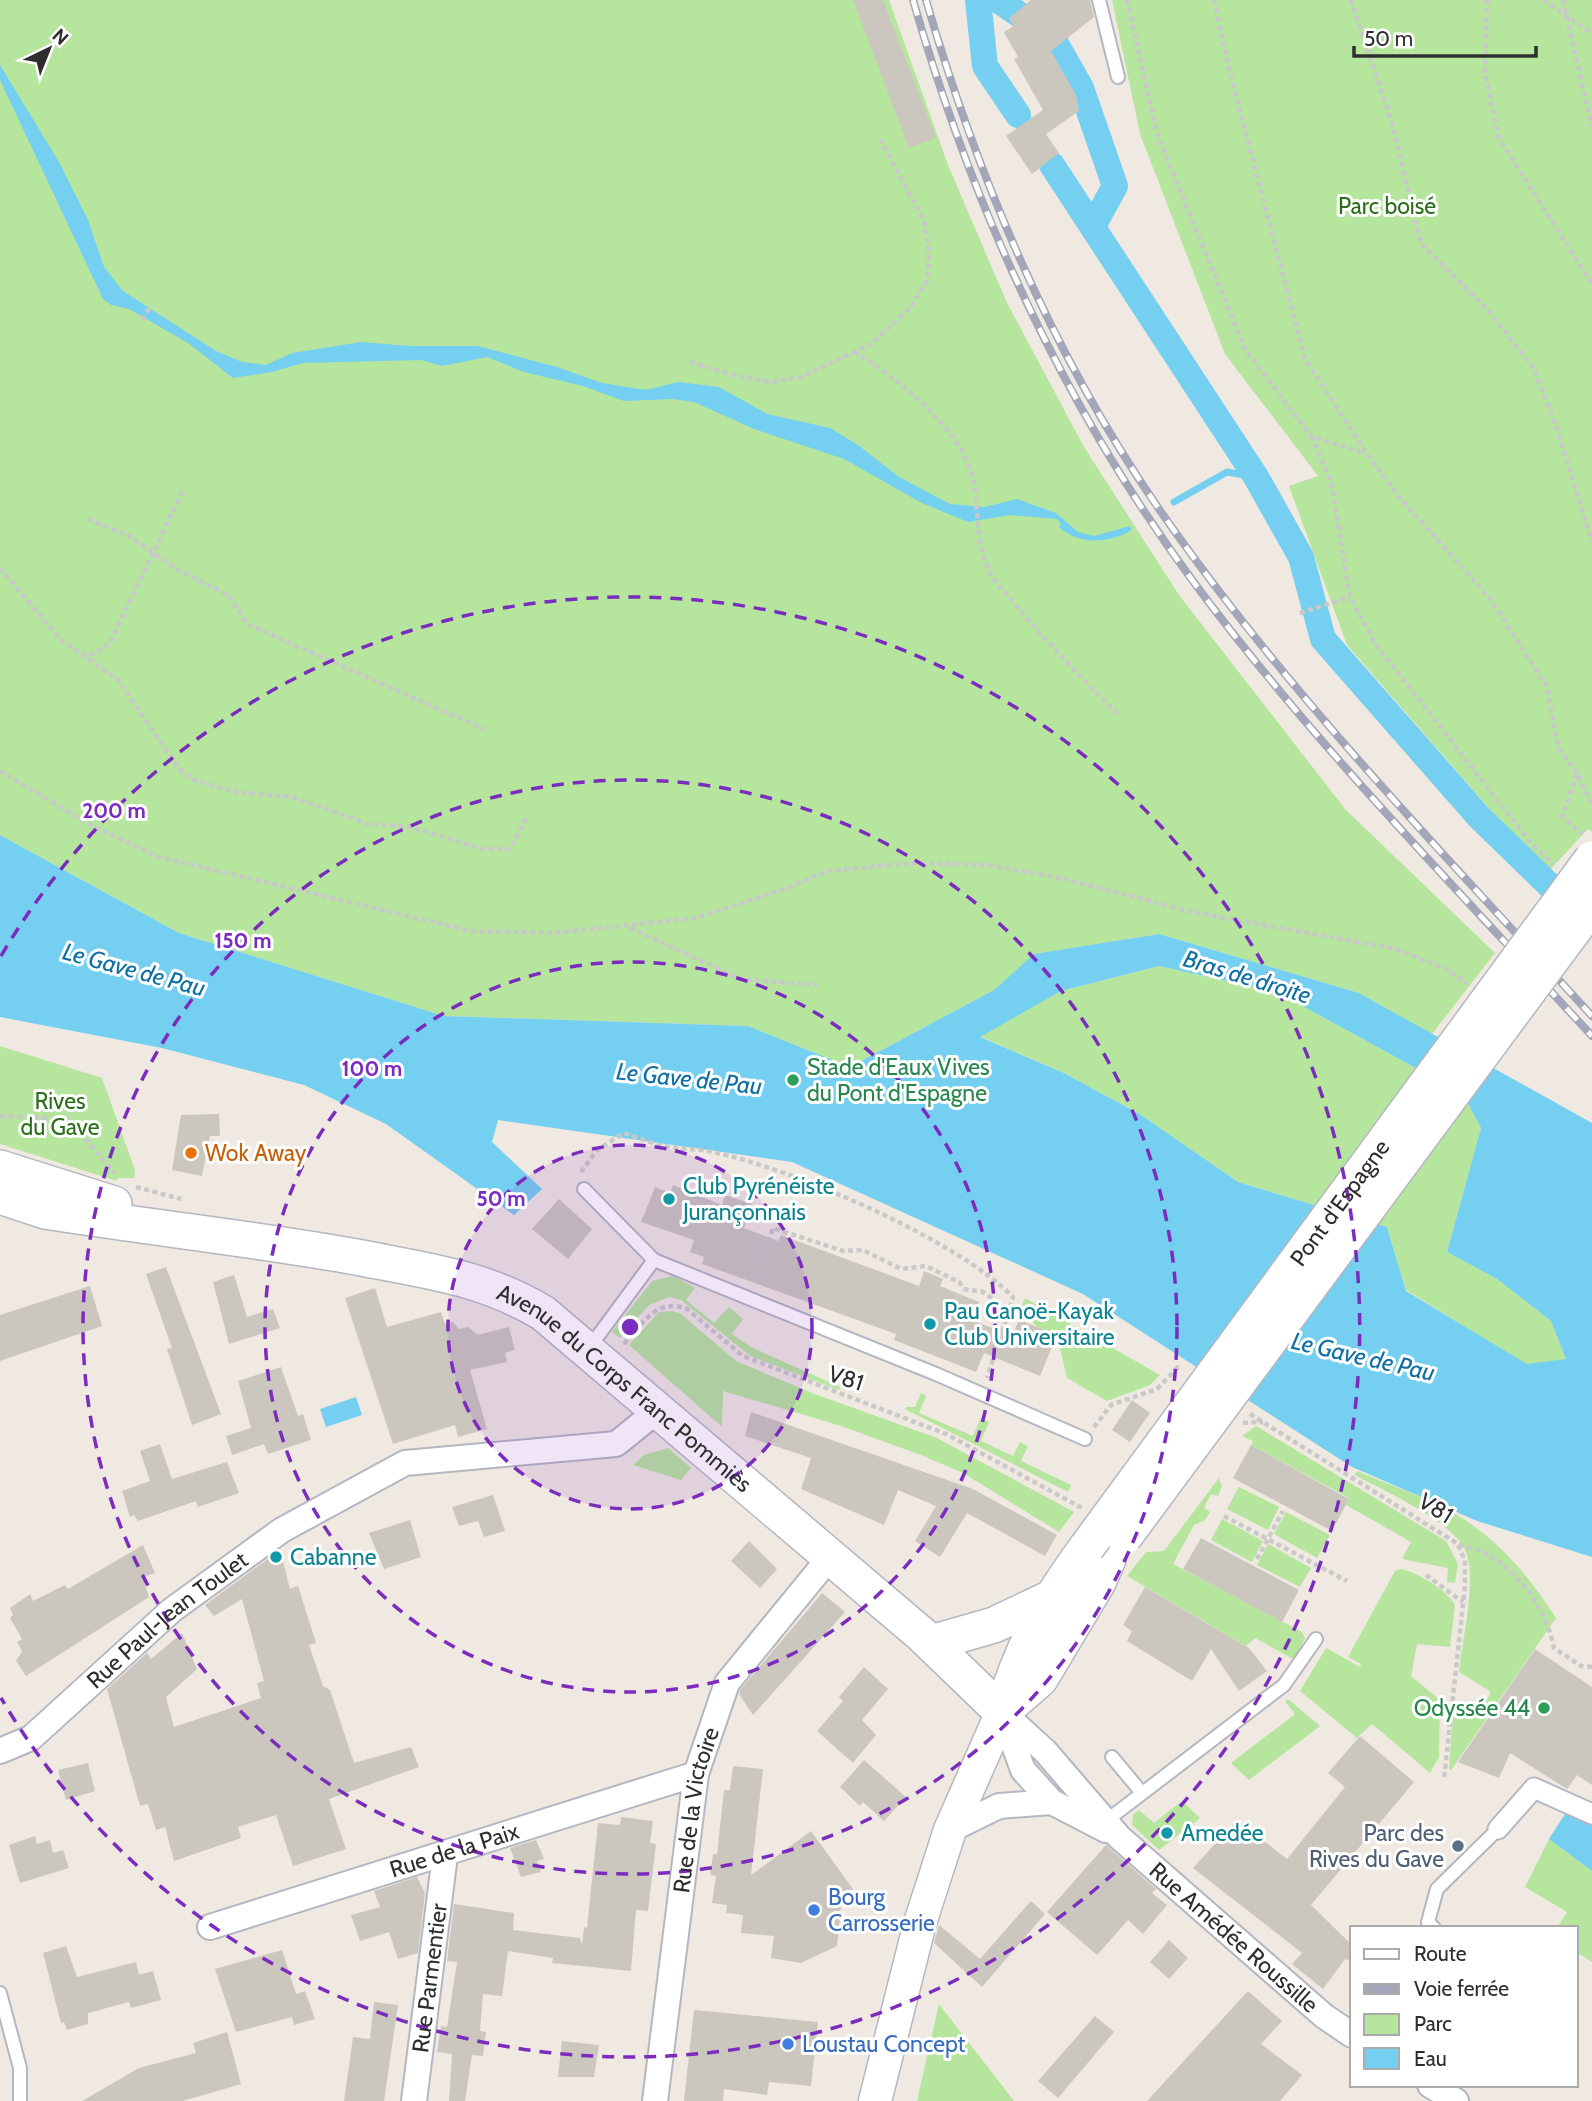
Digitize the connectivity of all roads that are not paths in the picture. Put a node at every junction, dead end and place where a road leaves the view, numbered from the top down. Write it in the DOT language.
graph roads {
  1 [pos="1099,0"];
  2 [pos="1118,77"];
  3 [pos="1592,859"];
  4 [pos="1592,905"];
  5 [pos="2,1177"];
  6 [pos="583,1189"];
  7 [pos="654,1260"];
  8 [pos="603,1351"];
  9 [pos="657,1411"];
  10 [pos="1085,1439"];
  11 [pos="1097,1553"];
  12 [pos="830,1557"];
  13 [pos="1049,1599"];
  14 [pos="1316,1639"];
  15 [pos="931,1643"];
  16 [pos="1002,1712"];
  17 [pos="0,1751"];
  18 [pos="1112,1757"];
  19 [pos="696,1774"];
  20 [pos="1142,1794"];
  21 [pos="1052,1802"];
  22 [pos="1592,1814"];
  23 [pos="1113,1829"];
  24 [pos="1498,1829"];
  25 [pos="950,1830"];
  26 [pos="445,1855"];
  27 [pos="1432,1926"];
  28 [pos="210,1927"];
  29 [pos="0,1993"];
  30 [pos="1350,2034"];
  31 [pos="1433,2087"];
  32 [pos="20,2101"];
  33 [pos="414,2101"];
  34 [pos="654,2101"];
  35 [pos="874,2101"];
  36 [pos="1456,2101"];
  1 -- 2 [label="lane"];
  3 -- 11 [label="main road, Pont d'Espagne, bridge"];
  4 -- 11 [label="main road, Pont d'Espagne, bridge"];
  5 -- 8 [label="main road, Avenue du Corps Franc Pommiès"];
  6 -- 7 [label="lane"];
  7 -- 8 [label="lane"];
  7 -- 10 [label="lane"];
  8 -- 9 [label="main road, Avenue du Corps Franc Pommiès"];
  9 -- 12 [label="main road, Avenue du Corps Franc Pommiès"];
  9 -- 17 [label="street, Rue Paul-Jean Toulet"];
  11 -- 13 [label="main road"];
  11 -- 16 [label="main road"];
  12 -- 15 [label="main road, Avenue du Corps Franc Pommiès"];
  12 -- 19 [label="street, Rue de la Victoire"];
  13 -- 15 [label="main road"];
  13 -- 16 [label="main road"];
  14 -- 20 [label="lane"];
  15 -- 16 [label="main road, Avenue du Corps Franc Pommiès"];
  16 -- 21 [label="street, Rue Amédée Roussille"];
  16 -- 23 [label="street, Rue Amédée Roussille"];
  16 -- 25 [label="street"];
  18 -- 20 [label="lane"];
  19 -- 26 [label="street, Rue de la Paix"];
  19 -- 34 [label="street, Rue de la Victoire"];
  20 -- 23 [label="lane"];
  21 -- 23 [label="street, Rue Amédée Roussille"];
  21 -- 25 [label="street"];
  22 -- 24 [label="street"];
  23 -- 30 [label="street, Rue Amédée Roussille"];
  24 -- 27 [label="lane"];
  25 -- 35 [label="street"];
  26 -- 28 [label="street, Rue de la Paix"];
  26 -- 33 [label="street, Rue Parmentier"];
  29 -- 32 [label="lane"];
  31 -- 36 [label="street"];
}
